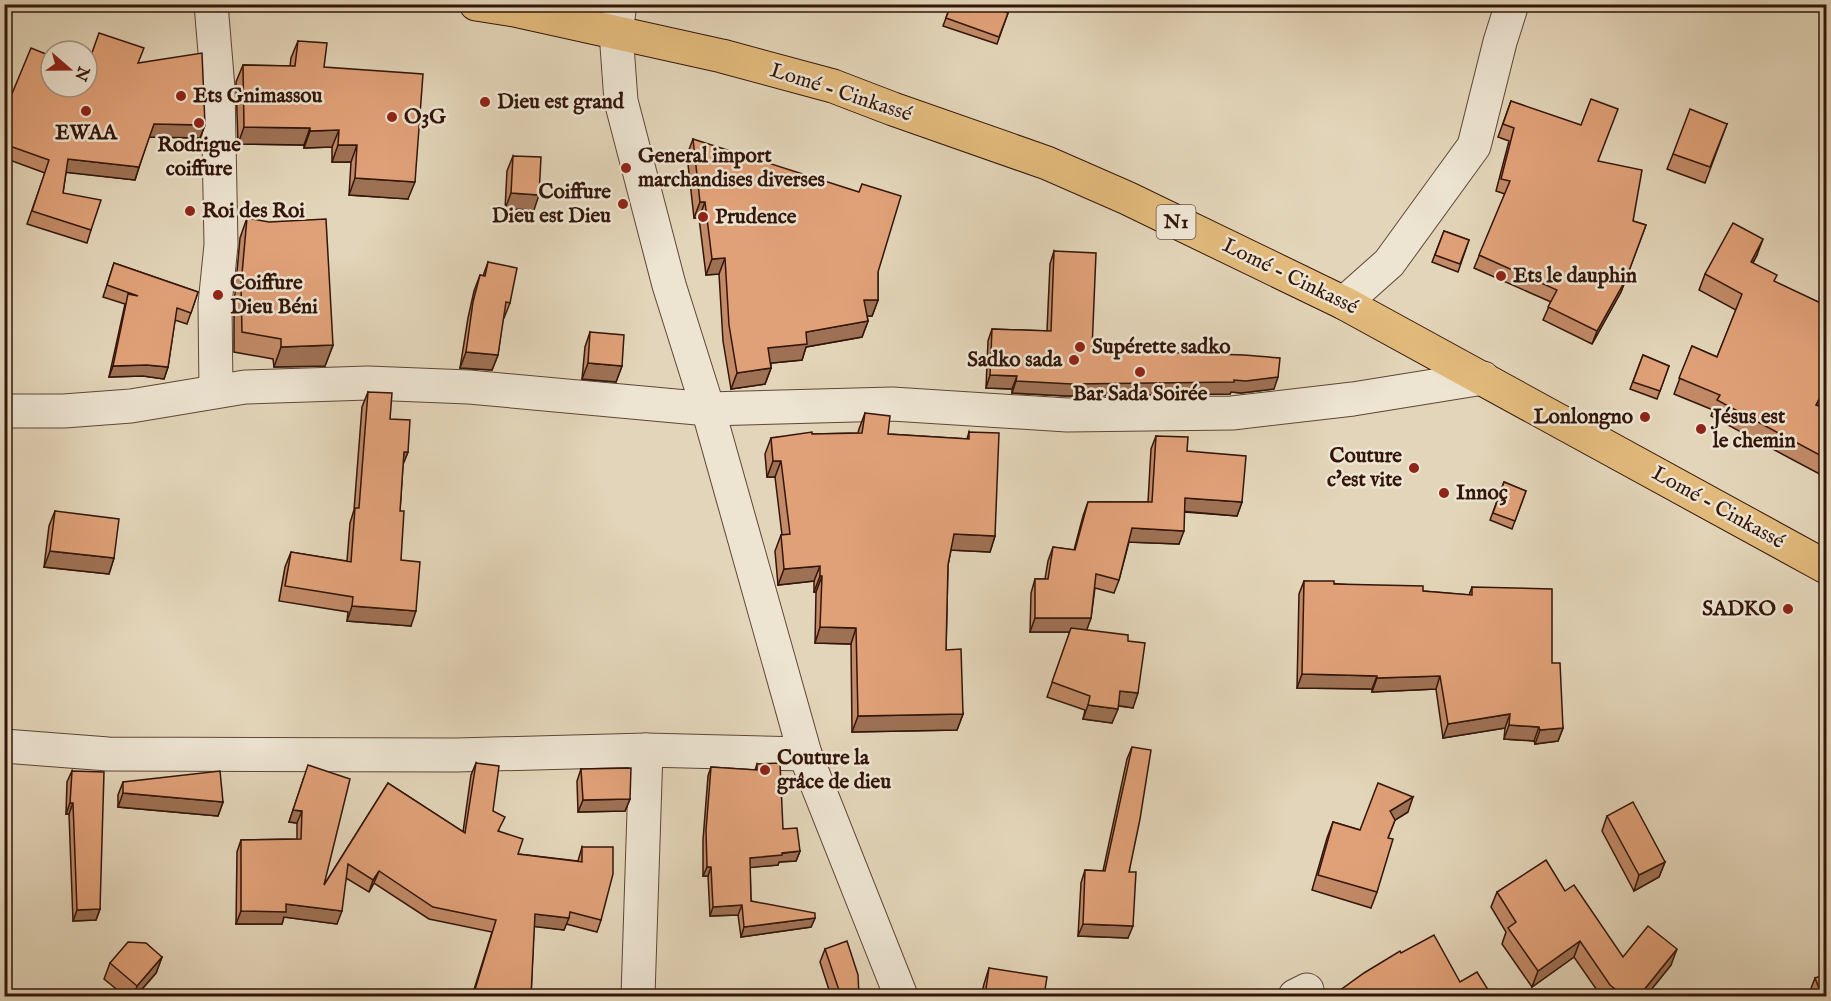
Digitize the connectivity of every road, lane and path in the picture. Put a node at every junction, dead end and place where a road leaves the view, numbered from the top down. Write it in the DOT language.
graph roads {
  1 [pos="211,4"];
  2 [pos="476,4"];
  3 [pos="1512,4"];
  4 [pos="619,12"];
  5 [pos="1344,303"];
  6 [pos="1483,378"];
  7 [pos="216,391"];
  8 [pos="708,409"];
  9 [pos="4,411"];
  10 [pos="1827,567"];
  11 [pos="4,746"];
  12 [pos="646,750"];
  13 [pos="805,754"];
  14 [pos="638,996"];
  15 [pos="901,996"];
  1 -- 7 [label="street"];
  2 -- 4 [label="highway, Lomé - Cinkassé / N1"];
  3 -- 5 [label="street"];
  4 -- 5 [label="highway, Lomé - Cinkassé / N1"];
  4 -- 8 [label="street"];
  5 -- 6 [label="highway, Lomé - Cinkassé / N1"];
  6 -- 8 [label="street"];
  6 -- 10 [label="highway, Lomé - Cinkassé / N1"];
  7 -- 8 [label="street"];
  7 -- 9 [label="street"];
  8 -- 13 [label="street"];
  11 -- 12 [label="street"];
  12 -- 13 [label="street"];
  12 -- 14 [label="street"];
  13 -- 15 [label="street"];
}
